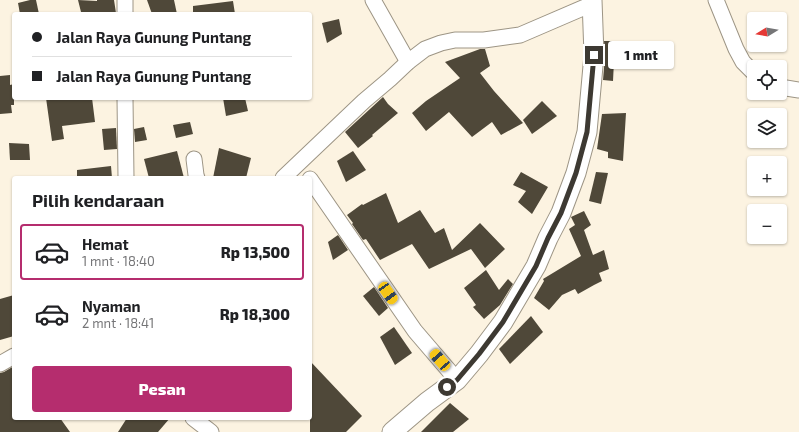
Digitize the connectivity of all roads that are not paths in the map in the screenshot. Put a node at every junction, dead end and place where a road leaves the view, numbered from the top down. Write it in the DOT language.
graph roads {
  1 [pos="125,0"];
  2 [pos="373,0"];
  3 [pos="716,0"];
  4 [pos="592,2"];
  5 [pos="125,12"];
  6 [pos="408,62"];
  7 [pos="747,66"];
  8 [pos="787,88"];
  9 [pos="799,90"];
  10 [pos="125,100"];
  11 [pos="194,159"];
  12 [pos="299,163"];
  13 [pos="126,176"];
  14 [pos="196,176"];
  15 [pos="286,176"];
  16 [pos="308,176"];
  17 [pos="312,182"];
  18 [pos="12,357"];
  19 [pos="0,364"];
  20 [pos="457,380"];
  21 [pos="196,420"];
  22 [pos="211,432"];
  23 [pos="392,432"];
  1 -- 5 [label="street"];
  2 -- 6 [label="street"];
  3 -- 7 [label="street"];
  4 -- 6 [label="street"];
  4 -- 20 [label="street"];
  6 -- 12 [label="street"];
  8 -- 9 [label="street"];
  10 -- 13 [label="street"];
  11 -- 14 [label="street"];
  12 -- 15 [label="street"];
  12 -- 16 [label="street"];
  17 -- 20 [label="street"];
  18 -- 19 [label="street"];
  20 -- 23 [label="street"];
  21 -- 22 [label="street"];
}
